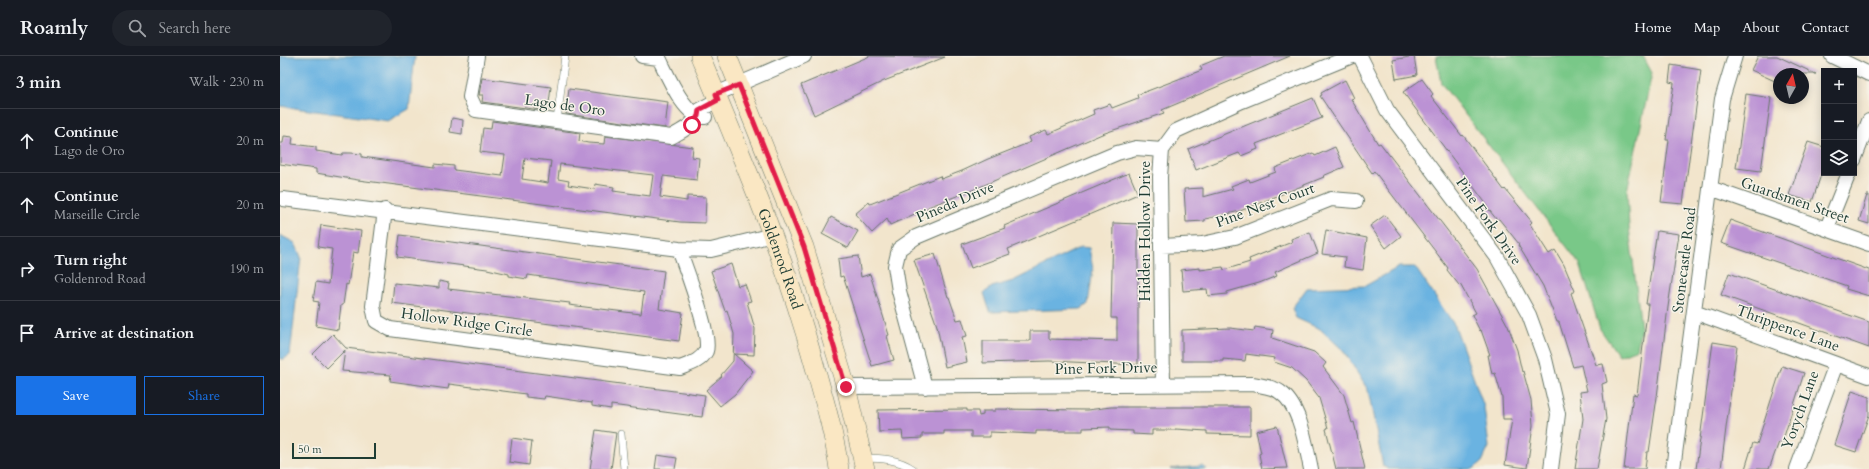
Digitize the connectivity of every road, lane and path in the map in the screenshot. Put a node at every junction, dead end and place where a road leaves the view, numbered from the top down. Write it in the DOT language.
graph roads {
  1 [pos="477,56"];
  2 [pos="565,56"];
  3 [pos="642,56"];
  4 [pos="700,56"];
  5 [pos="727,56"];
  6 [pos="804,56"];
  7 [pos="1352,56"];
  8 [pos="1360,56"];
  9 [pos="1735,56"];
  10 [pos="1832,56"];
  11 [pos="1869,74"];
  12 [pos="739,85"];
  13 [pos="719,101"];
  14 [pos="698,116"];
  15 [pos="557,121"];
  16 [pos="1869,121"];
  17 [pos="1162,150"];
  18 [pos="1857,152"];
  19 [pos="1848,176"];
  20 [pos="1710,188"];
  21 [pos="283,199"];
  22 [pos="1356,201"];
  23 [pos="385,210"];
  24 [pos="1828,228"];
  25 [pos="773,235"];
  26 [pos="1869,244"];
  27 [pos="1161,246"];
  28 [pos="679,249"];
  29 [pos="1694,312"];
  30 [pos="1836,364"];
  31 [pos="1869,376"];
  32 [pos="1163,384"];
  33 [pos="846,387"];
  34 [pos="925,387"];
  35 [pos="621,434"];
  36 [pos="864,464"];
  37 [pos="624,469"];
  38 [pos="839,469"];
  39 [pos="913,469"];
  40 [pos="1311,469"];
  41 [pos="1551,469"];
  42 [pos="1673,469"];
  43 [pos="1797,469"];
  1 -- 15 [label="street, Lago de Oro"];
  2 -- 15 [label="lane"];
  3 -- 14 [label="street"];
  4 -- 13 [label="main road, Goldenrod Road"];
  5 -- 12 [label="main road, Goldenrod Road"];
  6 -- 12 [label="street"];
  7 -- 17 [label="street, Hidden Hollow Drive"];
  8 -- 41 [label="street, Pine Fork Drive"];
  9 -- 20 [label="street, Stonecastle Road"];
  10 -- 11 [label="street"];
  12 -- 13 [label="street"];
  12 -- 33 [label="main road, Goldenrod Road"];
  13 -- 14 [label="street, Lago de Oro"];
  13 -- 25 [label="main road, Goldenrod Road"];
  14 -- 15 [label="street, Lago de Oro"];
  16 -- 18 [label="street"];
  17 -- 27 [label="street, Hidden Hollow Drive"];
  17 -- 34 [label="street, Pineda Drive"];
  19 -- 24 [label="street"];
  20 -- 24 [label="street, Guardsmen Street"];
  20 -- 29 [label="street, Stonecastle Road"];
  21 -- 23 [label="street"];
  22 -- 27 [label="street, Pine Nest Court"];
  23 -- 28 [label="street"];
  23 -- 28 [label="street, Hollow Ridge Circle"];
  24 -- 26 [label="street, Guardsmen Street"];
  25 -- 28 [label="street"];
  25 -- 38 [label="main road, Goldenrod Road"];
  27 -- 32 [label="street, Hidden Hollow Drive"];
  29 -- 30 [label="street, Thrippence Lane"];
  29 -- 42 [label="street, Stonecastle Road"];
  30 -- 31 [label="street, Thrippence Lane"];
  30 -- 43 [label="street, Yorych Lane"];
  32 -- 34 [label="street, Pine Fork Drive"];
  32 -- 40 [label="street, Pine Fork Drive"];
  33 -- 34 [label="street, Pine Fork Drive"];
  33 -- 36 [label="main road, Goldenrod Road"];
  35 -- 37 [label="lane"];
  36 -- 39 [label="lane"];
}
